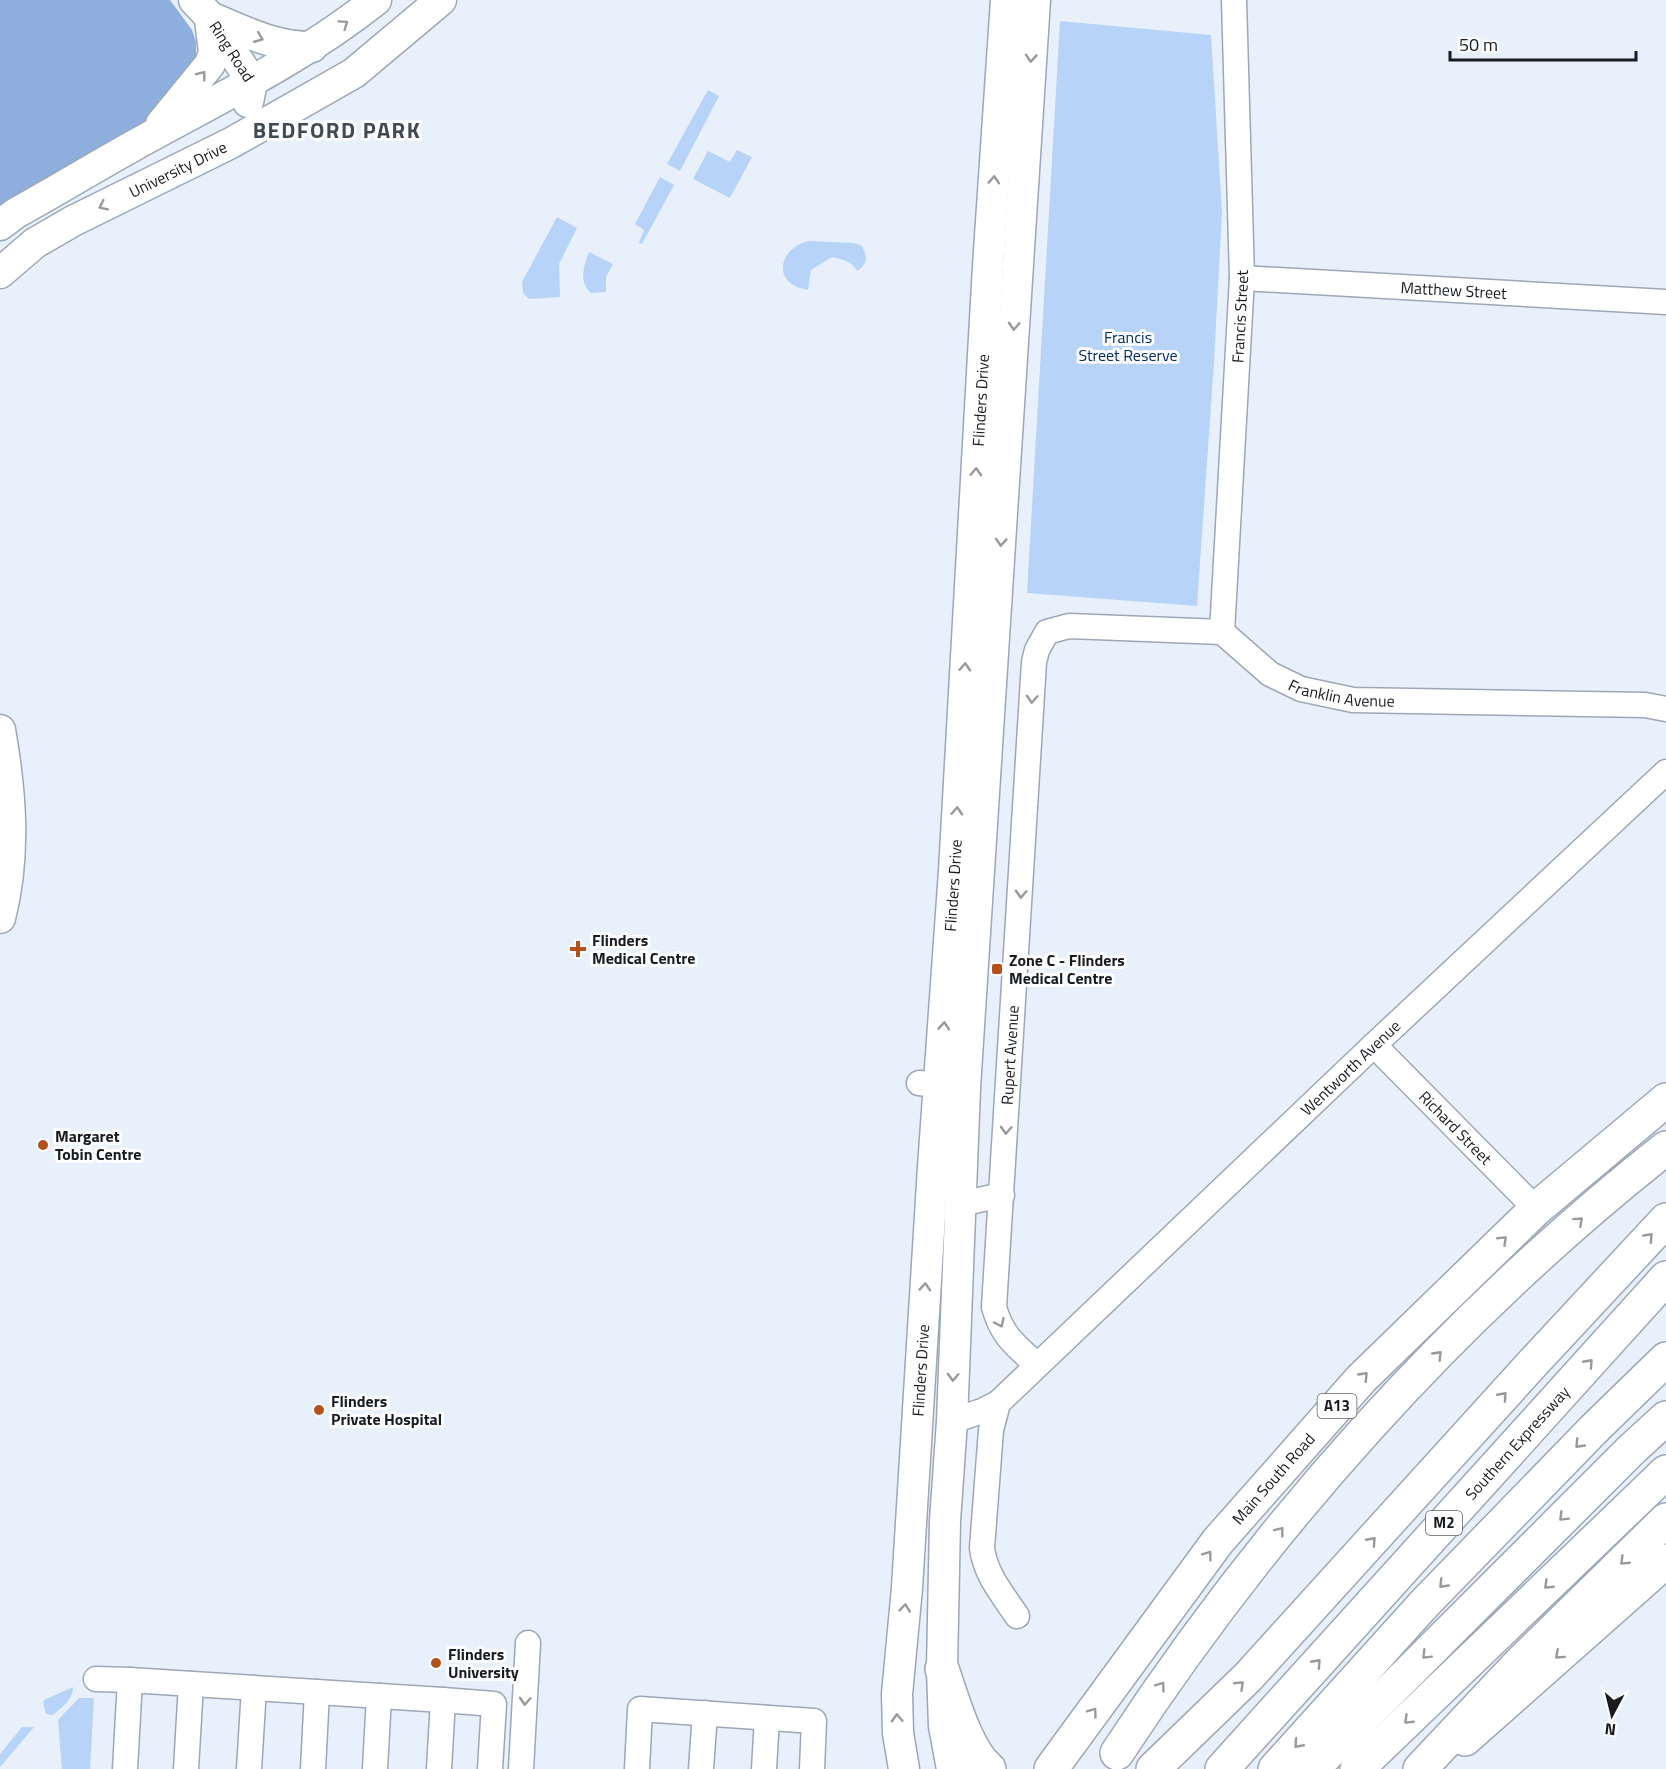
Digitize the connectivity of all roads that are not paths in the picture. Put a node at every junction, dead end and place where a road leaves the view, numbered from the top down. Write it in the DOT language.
graph roads {
  1 [pos="376,0"];
  2 [pos="1006,0"];
  3 [pos="1035,0"];
  4 [pos="1234,0"];
  5 [pos="435,5"];
  6 [pos="202,9"];
  7 [pos="312,47"];
  8 [pos="252,82"];
  9 [pos="151,136"];
  10 [pos="231,144"];
  11 [pos="0,225"];
  12 [pos="0,273"];
  13 [pos="1242,278"];
  14 [pos="1666,302"];
  15 [pos="1222,632"];
  16 [pos="1666,709"];
  17 [pos="975,725"];
  18 [pos="0,730"];
  19 [pos="1666,772"];
  20 [pos="0,918"];
  21 [pos="1374,1045"];
  22 [pos="941,1085"];
  23 [pos="1666,1100"];
  24 [pos="1666,1148"];
  25 [pos="1002,1195"];
  26 [pos="960,1204"];
  27 [pos="1536,1209"];
  28 [pos="1666,1220"];
  29 [pos="1666,1278"];
  30 [pos="1666,1359"];
  31 [pos="1037,1365"];
  32 [pos="998,1403"];
  33 [pos="1666,1418"];
  34 [pos="952,1421"];
  35 [pos="1666,1472"];
  36 [pos="1666,1520"];
  37 [pos="1666,1561"];
  38 [pos="1017,1617"];
  39 [pos="528,1643"];
  40 [pos="899,1666"];
  41 [pos="942,1669"];
  42 [pos="96,1679"];
  43 [pos="130,1680"];
  44 [pos="191,1684"];
  45 [pos="254,1688"];
  46 [pos="317,1692"];
  47 [pos="378,1696"];
  48 [pos="443,1700"];
  49 [pos="705,1713"];
  50 [pos="767,1718"];
  51 [pos="1117,1753"];
  52 [pos="1052,1766"];
  53 [pos="125,1769"];
  54 [pos="186,1769"];
  55 [pos="249,1769"];
  56 [pos="314,1769"];
  57 [pos="375,1769"];
  58 [pos="439,1769"];
  59 [pos="490,1769"];
  60 [pos="521,1769"];
  61 [pos="637,1769"];
  62 [pos="701,1769"];
  63 [pos="764,1769"];
  64 [pos="812,1769"];
  65 [pos="904,1769"];
  66 [pos="952,1769"];
  67 [pos="989,1769"];
  68 [pos="1153,1769"];
  69 [pos="1222,1769"];
  70 [pos="1275,1769"];
  71 [pos="1312,1769"];
  72 [pos="1357,1769"];
  73 [pos="1420,1769"];
  74 [pos="1432,1769"];
  7 -- 1 [label="street, one-way"];
  17 -- 2 [label="street, Flinders Drive, one-way"];
  3 -- 17 [label="street, Flinders Drive, one-way"];
  4 -- 13 [label="street, Francis Street"];
  5 -- 8 [label="street"];
  5 -- 10 [label="street, University Drive"];
  6 -- 7 [label="street, one-way"];
  6 -- 8 [label="street, Ring Road"];
  9 -- 6 [label="street, one-way"];
  7 -- 8 [label="street"];
  8 -- 9 [label="street"];
  8 -- 10 [label="street, Ring Road"];
  9 -- 11 [label="street"];
  10 -- 12 [label="street, University Drive, one-way"];
  13 -- 14 [label="street, Matthew Street"];
  13 -- 15 [label="street, Francis Street"];
  15 -- 16 [label="street, Franklin Avenue"];
  15 -- 25 [label="street, Rupert Avenue, one-way"];
  17 -- 22 [label="street, Flinders Drive"];
  18 -- 20 [label="street"];
  19 -- 21 [label="street, Wentworth Avenue"];
  21 -- 27 [label="street, Richard Street"];
  21 -- 31 [label="street, Wentworth Avenue"];
  22 -- 26 [label="street, Flinders Drive"];
  40 -- 22 [label="street, Flinders Drive, one-way"];
  23 -- 27 [label="highway, Main South Road / A13"];
  51 -- 24 [label="highway, one-way"];
  25 -- 26 [label="street"];
  25 -- 31 [label="street, Rupert Avenue, one-way"];
  26 -- 34 [label="street, Flinders Drive, one-way"];
  52 -- 27 [label="highway, Main South Road / A13, one-way"];
  68 -- 28 [label="highway, one-way"];
  69 -- 29 [label="highway, Southern Expressway / M2, one-way"];
  30 -- 70 [label="highway, M2, one-way"];
  31 -- 32 [label="street"];
  32 -- 34 [label="street"];
  32 -- 38 [label="street"];
  33 -- 71 [label="highway, one-way"];
  34 -- 41 [label="street, Flinders Drive"];
  35 -- 72 [label="highway, one-way"];
  36 -- 73 [label="highway, one-way"];
  37 -- 74 [label="highway, one-way"];
  39 -- 60 [label="street, one-way"];
  40 -- 41 [label="street"];
  65 -- 40 [label="street, Flinders Drive, one-way"];
  41 -- 66 [label="street, Flinders Drive"];
  41 -- 67 [label="highway"];
  42 -- 43 [label="street"];
  43 -- 44 [label="street"];
  43 -- 53 [label="street"];
  44 -- 45 [label="street"];
  44 -- 54 [label="street"];
  45 -- 46 [label="street"];
  45 -- 55 [label="street"];
  46 -- 47 [label="street"];
  46 -- 56 [label="street"];
  47 -- 48 [label="street"];
  47 -- 57 [label="street"];
  48 -- 58 [label="street"];
  48 -- 59 [label="street"];
  49 -- 50 [label="street"];
  49 -- 61 [label="street"];
  49 -- 62 [label="street"];
  50 -- 63 [label="street"];
  50 -- 64 [label="street"];
}
